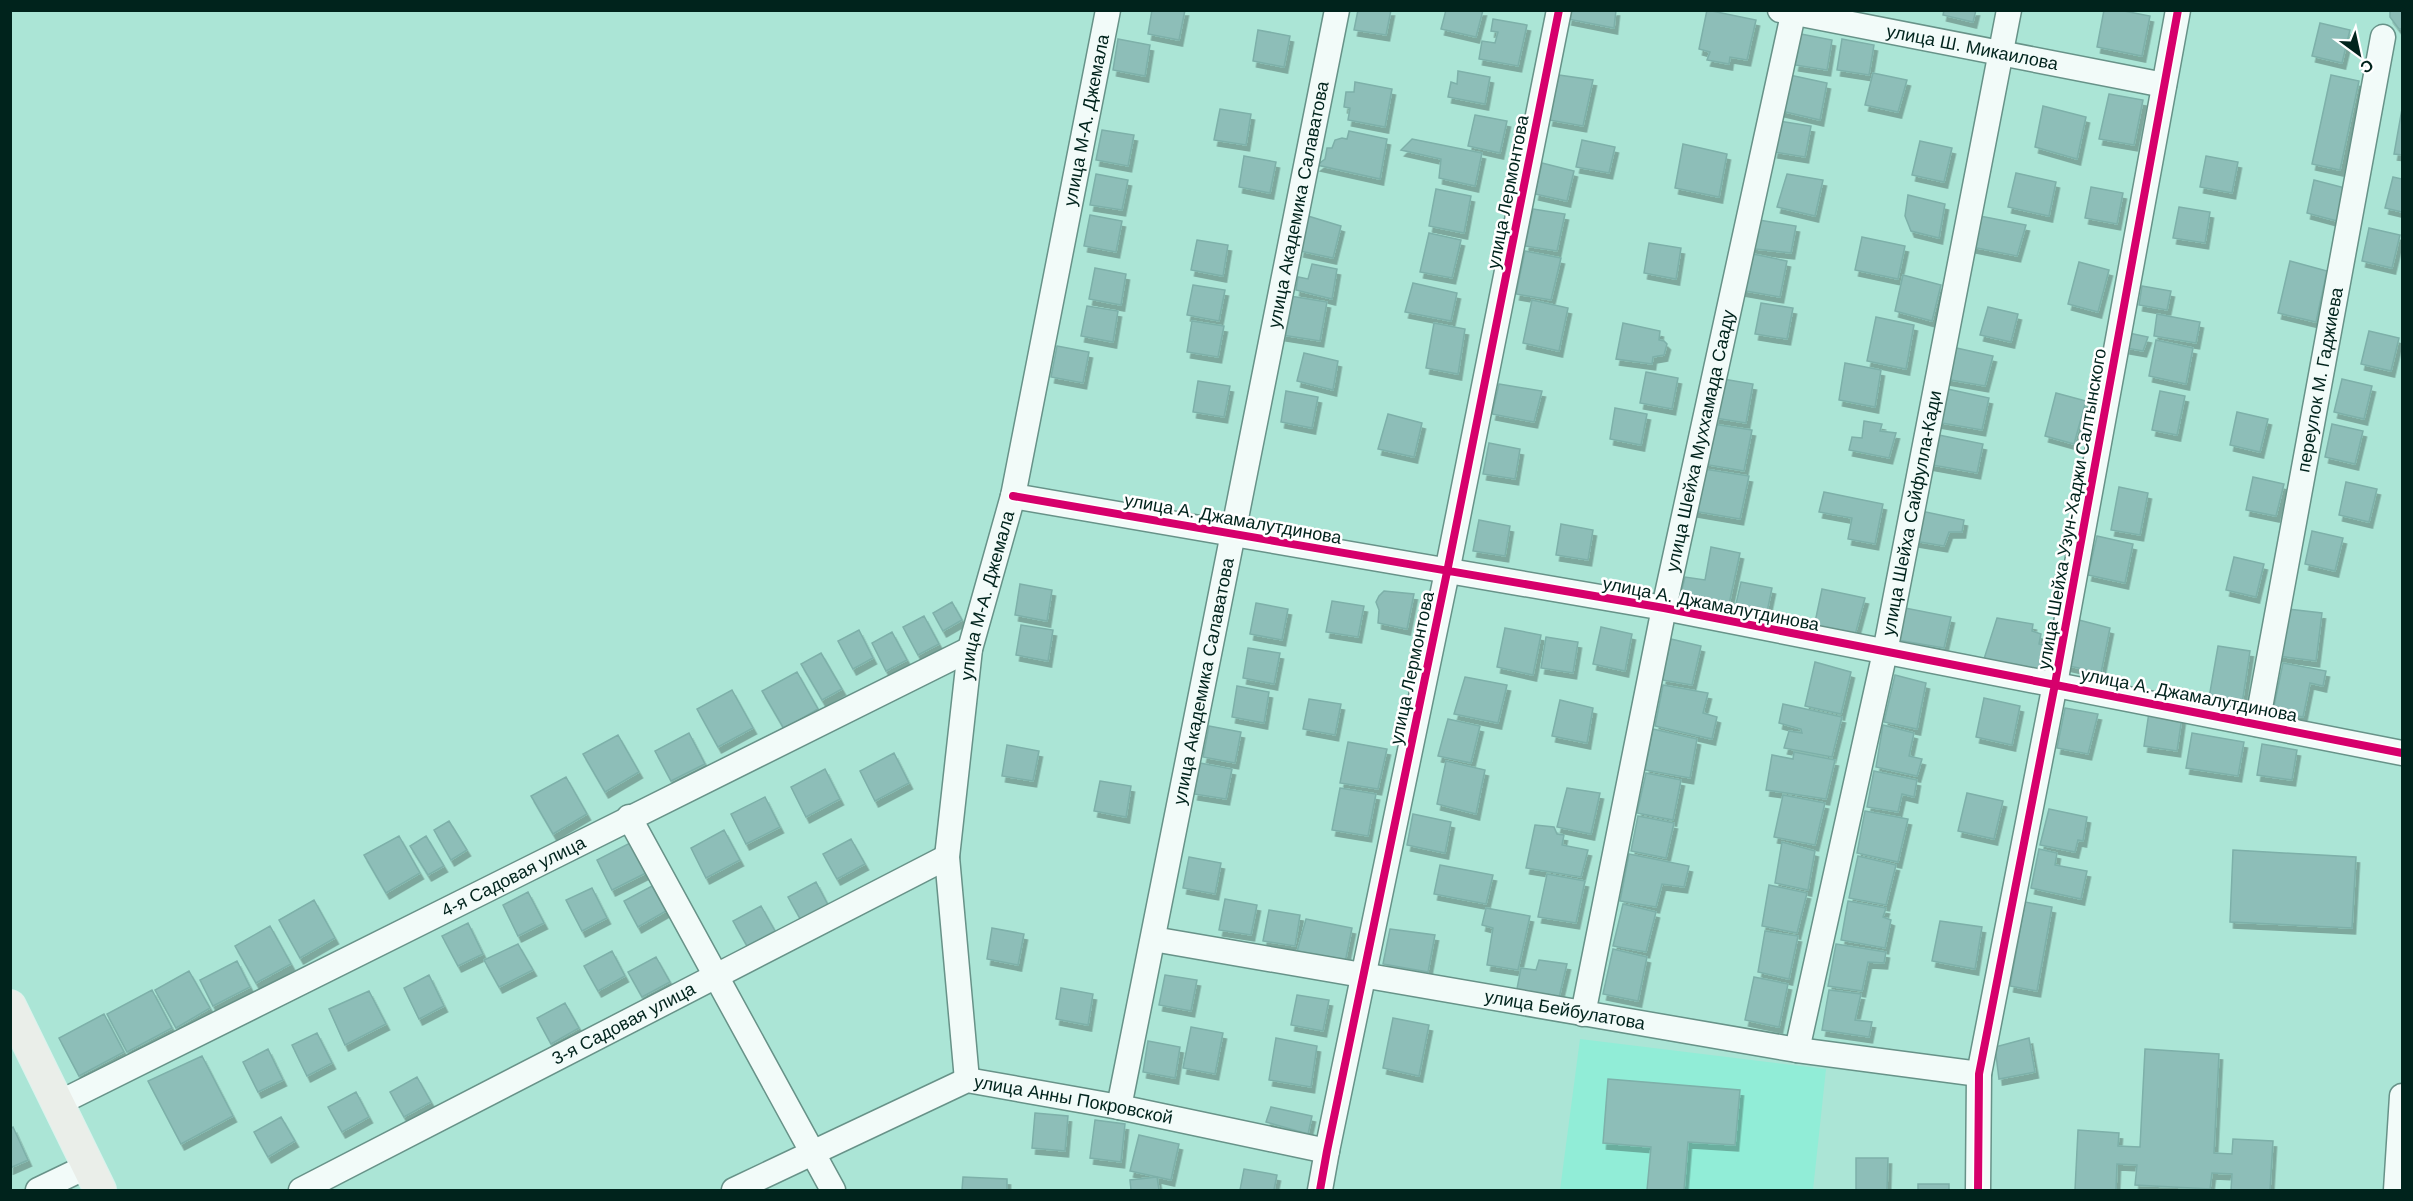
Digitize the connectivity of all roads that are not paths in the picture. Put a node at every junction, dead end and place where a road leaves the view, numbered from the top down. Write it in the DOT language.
graph roads {
  1 [pos="1108,10"];
  2 [pos="1337,10"];
  3 [pos="1559,10"];
  4 [pos="2009,10"];
  5 [pos="2178,10"];
  6 [pos="1789,11"];
  7 [pos="2383,37"];
  8 [pos="2001,54"];
  9 [pos="2164,86"];
  10 [pos="1012,496"];
  11 [pos="1233,535"];
  12 [pos="1447,572"];
  13 [pos="1664,608"];
  14 [pos="970,649"];
  15 [pos="1885,652"];
  16 [pos="2055,684"];
  17 [pos="2257,724"];
  18 [pos="2403,753"];
  19 [pos="629,817"];
  20 [pos="947,857"];
  21 [pos="1153,939"];
  22 [pos="1363,975"];
  23 [pos="715,976"];
  24 [pos="10,1006"];
  25 [pos="1583,1014"];
  26 [pos="1797,1050"];
  27 [pos="1979,1074"];
  28 [pos="967,1080"];
  29 [pos="2403,1096"];
  30 [pos="57,1104"];
  31 [pos="1119,1107"];
  32 [pos="1327,1151"];
  33 [pos="812,1155"];
  34 [pos="94,1178"];
  35 [pos="38,1191"];
  36 [pos="301,1191"];
  37 [pos="734,1191"];
  38 [pos="833,1191"];
  39 [pos="1320,1191"];
  40 [pos="1978,1191"];
  41 [pos="2396,1191"];
  1 -- 10 [label="street, улица М-А. Джемала"];
  2 -- 11 [label="street, улица Академика Салаватова"];
  3 -- 12 [label="street, улица Лермонтова"];
  4 -- 8 [label="street, улица Шейха Сайфулла-Кади"];
  5 -- 9 [label="street, улица Шейха Узун-Хаджи Салтынского"];
  6 -- 8 [label="street, улица Ш. Микаилова"];
  6 -- 13 [label="street, улица Шейха Муххамада Сааду"];
  7 -- 17 [label="street, переулок М. Гаджиева"];
  8 -- 9 [label="street, улица Ш. Микаилова"];
  8 -- 15 [label="street, улица Шейха Сайфулла-Кади"];
  9 -- 16 [label="street, улица Шейха Узун-Хаджи Салтынского"];
  10 -- 11 [label="street, улица А. Джамалутдинова"];
  10 -- 14 [label="street, улица М-А. Джемала"];
  11 -- 12 [label="street, улица А. Джамалутдинова"];
  11 -- 21 [label="street, улица Академика Салаватова"];
  12 -- 13 [label="street, улица А. Джамалутдинова"];
  12 -- 22 [label="street, улица Лермонтова"];
  13 -- 15 [label="street, улица А. Джамалутдинова"];
  13 -- 25 [label="street, улица Шейха Муххамада Сааду"];
  14 -- 19 [label="street, 4-я Садовая улица"];
  14 -- 20 [label="street, улица М-А. Джемала"];
  15 -- 16 [label="street, улица А. Джамалутдинова"];
  15 -- 26 [label="street, улица Шейха Сайфулла-Кади"];
  16 -- 17 [label="street, улица А. Джамалутдинова"];
  16 -- 27 [label="street, улица Шейха Узун-Хаджи Салтынского"];
  17 -- 18 [label="street, улица А. Джамалутдинова"];
  19 -- 23 [label="street"];
  19 -- 30 [label="street, 4-я Садовая улица"];
  20 -- 23 [label="street, 3-я Садовая улица"];
  20 -- 28 [label="street, улица М-А. Джемала"];
  21 -- 22 [label="street, улица Бейбулатова"];
  21 -- 31 [label="street, улица Академика Салаватова"];
  22 -- 25 [label="street, улица Бейбулатова"];
  22 -- 32 [label="street, улица Лермонтова"];
  23 -- 33 [label="street"];
  23 -- 36 [label="street, 3-я Садовая улица"];
  24 -- 30 [label="main road"];
  25 -- 26 [label="street, улица Бейбулатова"];
  26 -- 27 [label="street, улица Бейбулатова"];
  27 -- 40 [label="street, улица Шейха Узун-Хаджи Салтынского"];
  28 -- 31 [label="street, улица Анны Покровской"];
  28 -- 33 [label="street, улица Анны Покровской"];
  29 -- 41 [label="street"];
  30 -- 34 [label="main road"];
  31 -- 32 [label="street, улица Анны Покровской"];
  32 -- 39 [label="street, улица Лермонтова"];
  33 -- 37 [label="street, улица Анны Покровской"];
  33 -- 38 [label="street"];
  34 -- 35 [label="street"];
}
